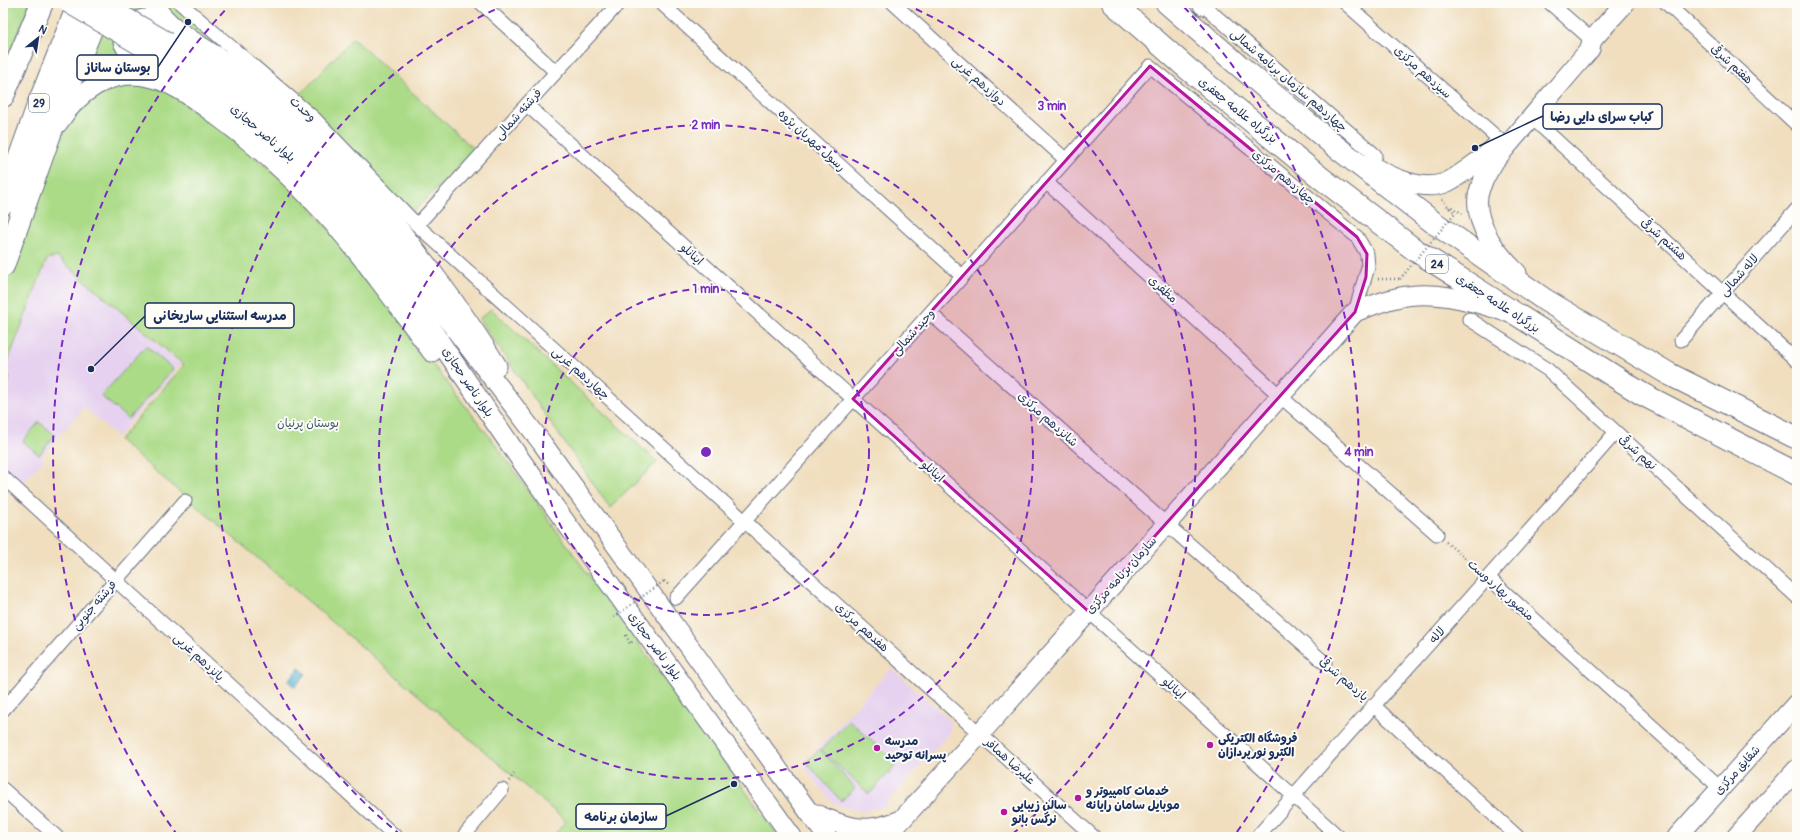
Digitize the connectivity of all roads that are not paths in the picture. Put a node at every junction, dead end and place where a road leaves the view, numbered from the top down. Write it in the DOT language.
graph roads {
  1 [pos="42,3"];
  2 [pos="68,3"];
  3 [pos="79,3"];
  4 [pos="102,3"];
  5 [pos="153,3"];
  6 [pos="180,3"];
  7 [pos="481,3"];
  8 [pos="619,3"];
  9 [pos="661,3"];
  10 [pos="893,3"];
  11 [pos="1113,3"];
  12 [pos="1167,3"];
  13 [pos="1345,3"];
  14 [pos="1550,3"];
  15 [pos="1625,3"];
  16 [pos="1666,3"];
  17 [pos="1204,4"];
  18 [pos="1592,40"];
  19 [pos="166,41"];
  20 [pos="1150,66"];
  21 [pos="556,72"];
  22 [pos="170,84"];
  23 [pos="3,96"];
  24 [pos="527,105"];
  25 [pos="1531,117"];
  26 [pos="1797,125"];
  27 [pos="50,136"];
  28 [pos="1501,141"];
  29 [pos="1335,146"];
  30 [pos="1375,155"];
  31 [pos="1066,160"];
  32 [pos="1046,182"];
  33 [pos="3,204"];
  34 [pos="1797,209"];
  35 [pos="417,225"];
  36 [pos="3,266"];
  37 [pos="962,276"];
  38 [pos="1723,293"];
  39 [pos="1546,300"];
  40 [pos="1355,312"];
  41 [pos="930,313"];
  42 [pos="1516,315"];
  43 [pos="1469,319"];
  44 [pos="1682,340"];
  45 [pos="1797,361"];
  46 [pos="1280,396"];
  47 [pos="853,399"];
  48 [pos="1616,432"];
  49 [pos="1797,438"];
  50 [pos="520,459"];
  51 [pos="1797,474"];
  52 [pos="3,477"];
  53 [pos="185,501"];
  54 [pos="744,521"];
  55 [pos="1166,524"];
  56 [pos="1437,534"];
  57 [pos="1489,578"];
  58 [pos="116,580"];
  59 [pos="1797,597"];
  60 [pos="676,598"];
  61 [pos="1088,611"];
  62 [pos="1325,663"];
  63 [pos="1797,703"];
  64 [pos="1373,705"];
  65 [pos="3,710"];
  66 [pos="980,734"];
  67 [pos="1797,769"];
  68 [pos="1720,788"];
  69 [pos="3,789"];
  70 [pos="502,790"];
  71 [pos="1293,796"];
  72 [pos="810,812"];
  73 [pos="899,821"];
  74 [pos="57,837"];
  75 [pos="396,837"];
  76 [pos="464,837"];
  77 [pos="792,837"];
  78 [pos="827,837"];
  79 [pos="886,837"];
  80 [pos="1094,837"];
  81 [pos="1257,837"];
  82 [pos="1339,837"];
  83 [pos="1518,837"];
  84 [pos="1677,837"];
  85 [pos="1736,837"];
  1 -- 23 [label="highway"];
  2 -- 19 [label="main road, بلوار ناصر حجازی, bridge"];
  3 -- 33 [label="highway, 29"];
  4 -- 19 [label="main road, بلوار ناصر حجازی, bridge"];
  4 -- 27 [label="highway"];
  5 -- 19 [label="main road"];
  6 -- 35 [label="street, وحدت"];
  7 -- 21 [label="street"];
  8 -- 21 [label="street, فرشته شمالی"];
  9 -- 37 [label="street, رسول مهربان پژوه"];
  10 -- 31 [label="street, دوازدهم غربی"];
  11 -- 42 [label="highway, بزرگراه علامه جعفری / 24"];
  12 -- 29 [label="highway"];
  13 -- 28 [label="street, سیزدهم مرکزی"];
  14 -- 18 [label="street"];
  15 -- 18 [label="main road"];
  16 -- 26 [label="street, هفتم شرقی"];
  17 -- 30 [label="street, چهاردهم سازمان برنامه شمالی"];
  18 -- 25 [label="main road"];
  18 -- 28 [label="main road"];
  19 -- 22 [label="main road"];
  19 -- 50 [label="main road, بلوار ناصر حجازی"];
  19 -- 72 [label="main road, بلوار ناصر حجازی"];
  20 -- 31 [label="street, وحید شمالی"];
  20 -- 40 [label="street, چهاردهم مرکزی"];
  21 -- 24 [label="street, فرشته شمالی"];
  22 -- 27 [label="main road"];
  22 -- 50 [label="main road"];
  24 -- 35 [label="street, فرشته شمالی"];
  24 -- 47 [label="street, اینانلو"];
  25 -- 38 [label="street, هشتم شرقی"];
  25 -- 39 [label="main road"];
  27 -- 36 [label="highway"];
  28 -- 29 [label="main road"];
  29 -- 39 [label="highway"];
  31 -- 32 [label="street, وحید شمالی"];
  32 -- 37 [label="street, وحید شمالی"];
  32 -- 46 [label="street, مظفری"];
  34 -- 38 [label="street, لاله شمالی"];
  35 -- 54 [label="street, چهاردهم غربی"];
  37 -- 41 [label="street, وحید شمالی"];
  38 -- 44 [label="street, لاله شمالی"];
  38 -- 45 [label="street, هشتم شرقی"];
  39 -- 49 [label="highway"];
  40 -- 42 [label="main road"];
  40 -- 46 [label="main road, سازمان برنامه مرکزی"];
  41 -- 47 [label="street, وحید شمالی"];
  41 -- 55 [label="street, شانزدهم مرکزی"];
  42 -- 51 [label="highway, بزرگراه علامه جعفری / 24"];
  43 -- 48 [label="street, نهم شرقی"];
  46 -- 55 [label="main road, سازمان برنامه مرکزی"];
  46 -- 56 [label="street"];
  47 -- 54 [label="street, وحید شمالی"];
  47 -- 61 [label="street, اینانلو"];
  48 -- 57 [label="street, لاله"];
  48 -- 59 [label="street, نهم شرقی"];
  50 -- 77 [label="main road, بلوار ناصر حجازی"];
  52 -- 58 [label="street, پانزدهم غربی"];
  53 -- 58 [label="street, فرشته جنوبی"];
  54 -- 60 [label="street, وحید شمالی"];
  54 -- 66 [label="street, هفدهم مرکزی"];
  55 -- 61 [label="main road, سازمان برنامه مرکزی"];
  55 -- 62 [label="street, یازدهم شرقی"];
  57 -- 64 [label="street, لاله"];
  57 -- 68 [label="street, منصور بهاردوست"];
  58 -- 65 [label="street, فرشته جنوبی"];
  58 -- 75 [label="street, پانزدهم غربی"];
  61 -- 66 [label="main road, سازمان برنامه مرکزی"];
  61 -- 71 [label="street, اینانلو"];
  63 -- 68 [label="main road, شقایق مرکزی"];
  64 -- 71 [label="street, لاله"];
  64 -- 83 [label="street, یازدهم شرقی"];
  66 -- 73 [label="main road, سازمان برنامه مرکزی"];
  66 -- 80 [label="street, علیرضا همافر"];
  67 -- 85 [label="main road"];
  68 -- 84 [label="main road, شقایق مرکزی"];
  69 -- 74 [label="street"];
  70 -- 76 [label="street"];
  71 -- 81 [label="street, لاله"];
  71 -- 82 [label="street, اینانلو"];
  72 -- 73 [label="main road"];
  72 -- 78 [label="main road, بلوار ناصر حجازی"];
  73 -- 79 [label="main road, سازمان برنامه مرکزی"];
}
